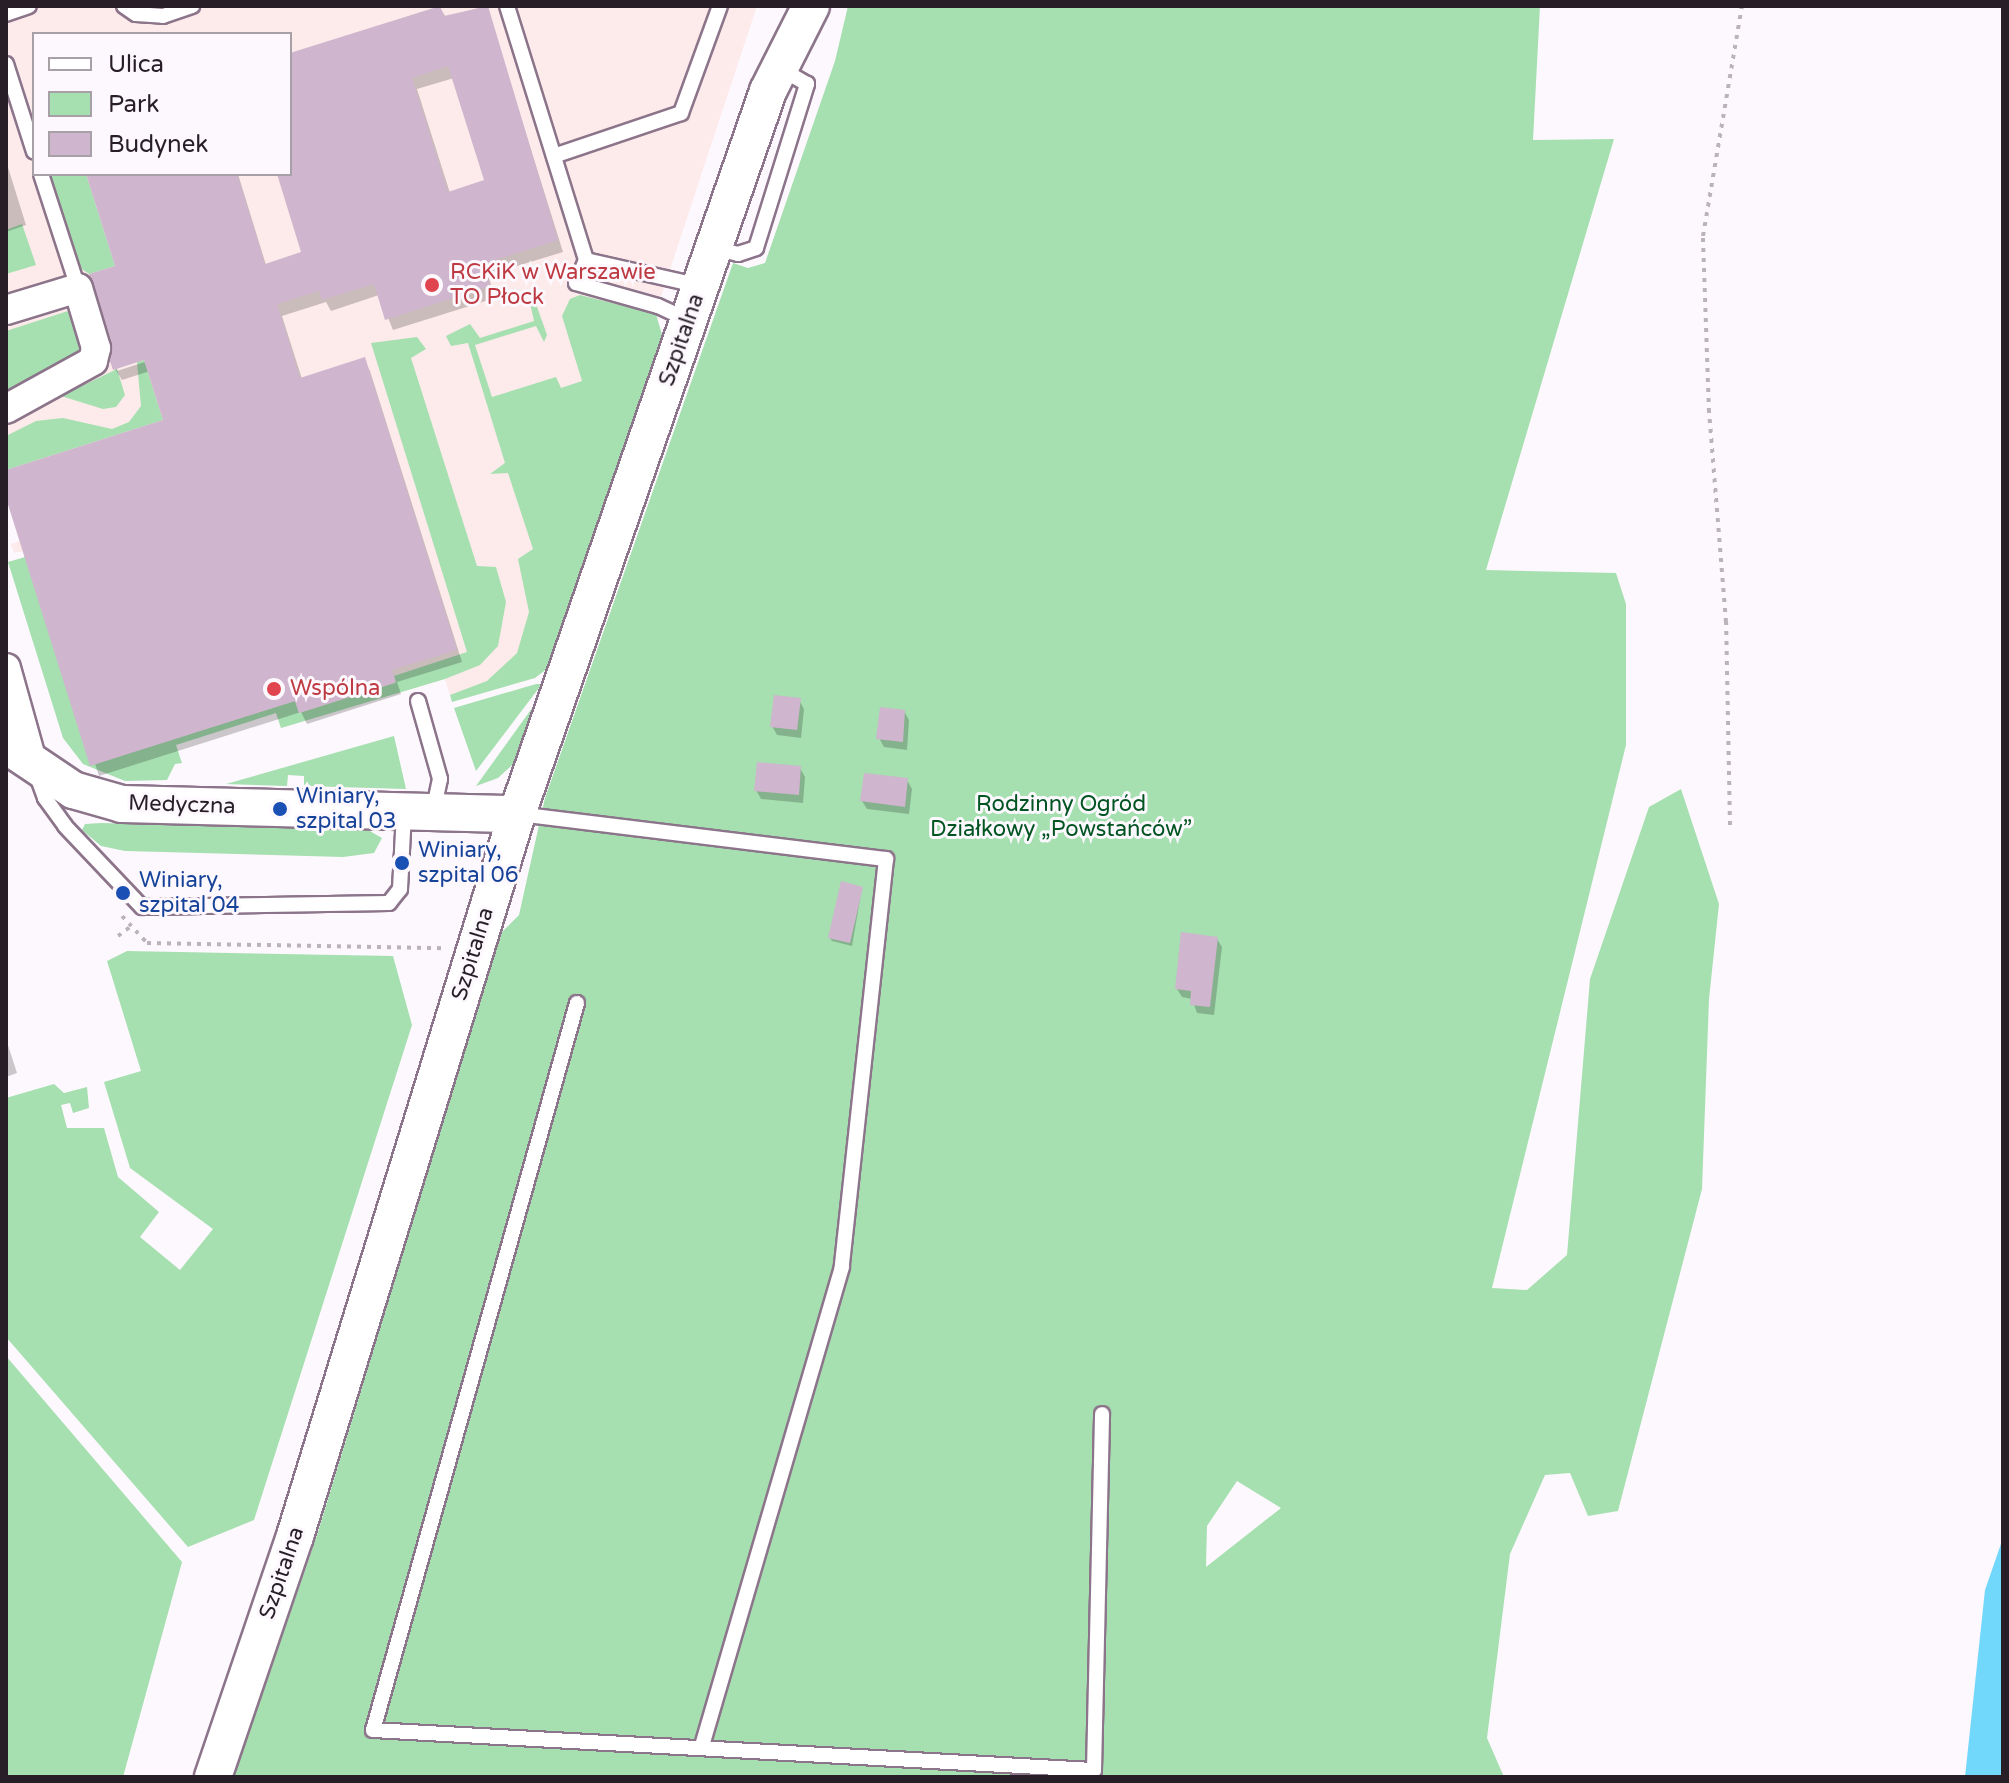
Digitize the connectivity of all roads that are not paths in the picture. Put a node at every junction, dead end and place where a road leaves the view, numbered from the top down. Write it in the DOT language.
graph roads {
  1 [pos="29,6"];
  2 [pos="124,6"];
  3 [pos="192,6"];
  4 [pos="507,6"];
  5 [pos="720,6"];
  6 [pos="811,6"];
  7 [pos="161,11"];
  8 [pos="6,14"];
  9 [pos="6,64"];
  10 [pos="32,146"];
  11 [pos="554,156"];
  12 [pos="42,176"];
  13 [pos="586,260"];
  14 [pos="700,286"];
  15 [pos="78,288"];
  16 [pos="6,310"];
  17 [pos="689,320"];
  18 [pos="6,409"];
  19 [pos="6,668"];
  20 [pos="418,701"];
  21 [pos="20,755"];
  22 [pos="418,812"];
  23 [pos="517,814"];
  24 [pos="577,1003"];
  25 [pos="1102,1414"];
  26 [pos="702,1745"];
  27 [pos="213,1777"];
  1 -- 8 [label="lane"];
  2 -- 7 [label="lane"];
  3 -- 7 [label="lane"];
  4 -- 11 [label="lane"];
  5 -- 11 [label="lane"];
  6 -- 14 [label="street, Szpitalna"];
  9 -- 10 [label="lane"];
  11 -- 13 [label="lane"];
  12 -- 15 [label="lane"];
  13 -- 14 [label="lane"];
  13 -- 17 [label="lane"];
  14 -- 17 [label="street, Szpitalna"];
  15 -- 16 [label="street"];
  15 -- 18 [label="street"];
  17 -- 23 [label="street, Szpitalna"];
  19 -- 21 [label="street"];
  20 -- 22 [label="lane"];
  21 -- 22 [label="street, Medyczna"];
  21 -- 22 [label="lane"];
  22 -- 23 [label="street, Medyczna"];
  23 -- 26 [label="lane"];
  23 -- 27 [label="street, Szpitalna"];
  24 -- 26 [label="lane"];
  25 -- 26 [label="lane"];
}
